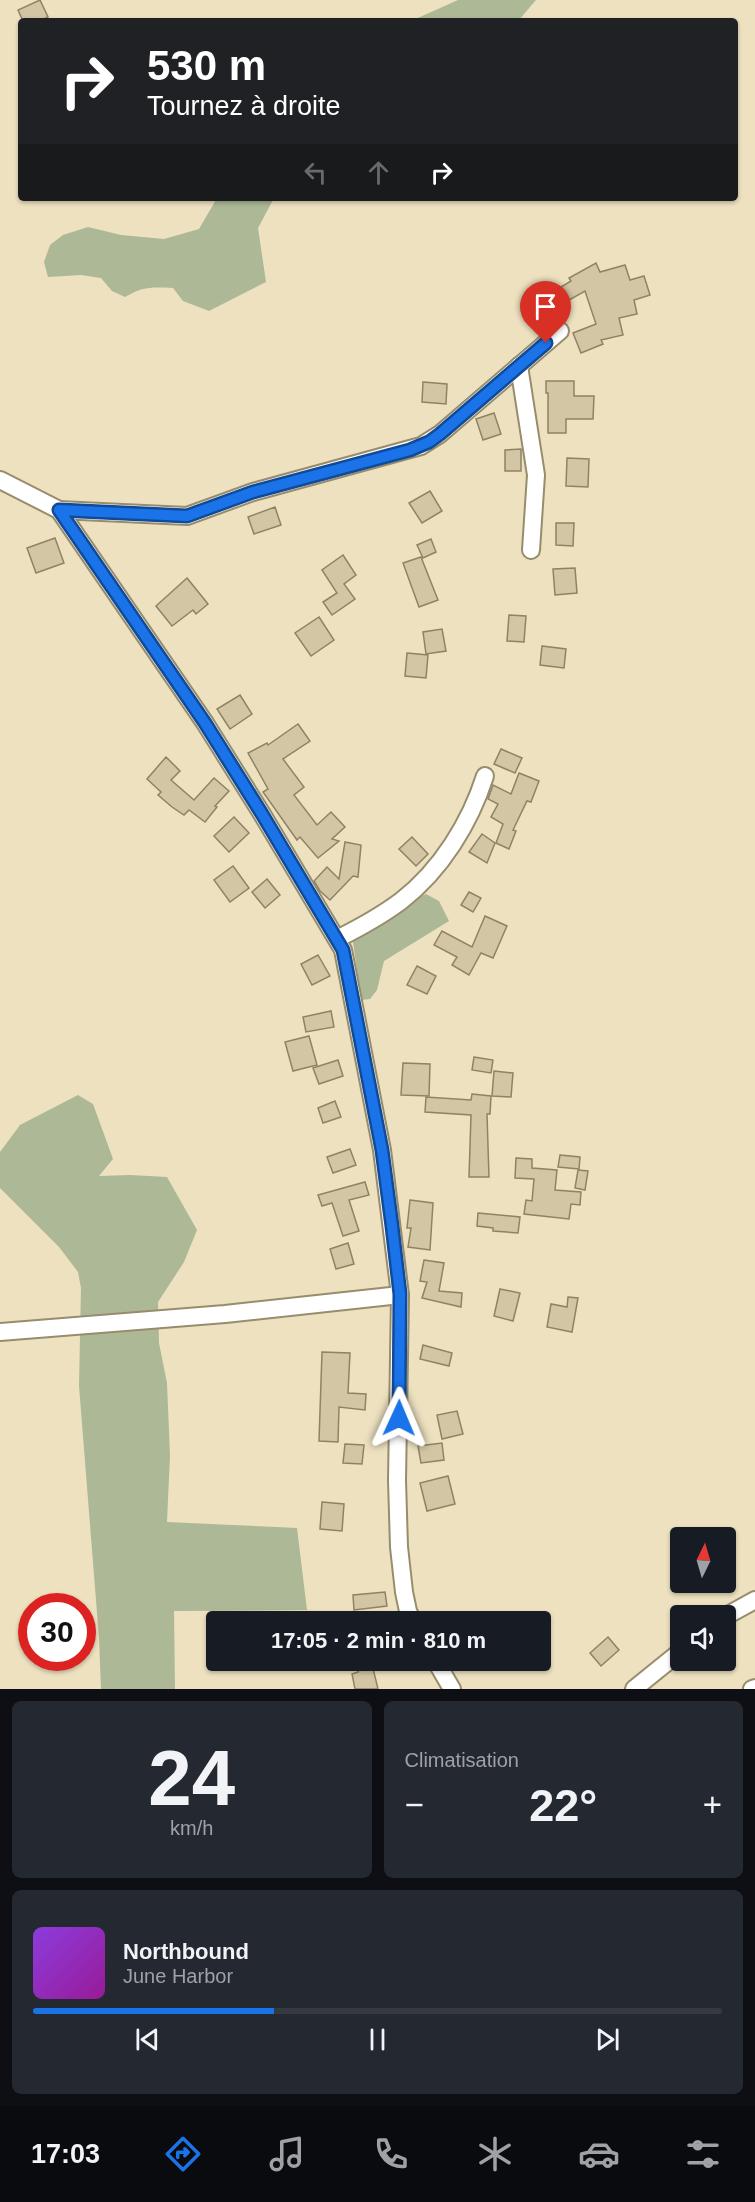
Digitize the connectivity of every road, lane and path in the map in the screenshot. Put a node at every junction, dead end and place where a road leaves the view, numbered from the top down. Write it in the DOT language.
graph roads {
  1 [pos="560,331"];
  2 [pos="519,366"];
  3 [pos="0,480"];
  4 [pos="59,510"];
  5 [pos="531,550"];
  6 [pos="485,776"];
  7 [pos="337,939"];
  8 [pos="400,1294"];
  9 [pos="0,1332"];
  10 [pos="755,1600"];
  11 [pos="736,1610"];
  12 [pos="408,1611"];
  13 [pos="670,1660"];
  14 [pos="441,1671"];
  15 [pos="452,1689"];
  16 [pos="634,1689"];
  1 -- 2 [label="street"];
  2 -- 4 [label="street"];
  2 -- 5 [label="street"];
  3 -- 4 [label="street"];
  4 -- 7 [label="street"];
  6 -- 7 [label="street"];
  7 -- 8 [label="street"];
  8 -- 9 [label="street"];
  8 -- 12 [label="street"];
  10 -- 11 [label="street"];
  13 -- 16 [label="street"];
  14 -- 15 [label="street"];
}
